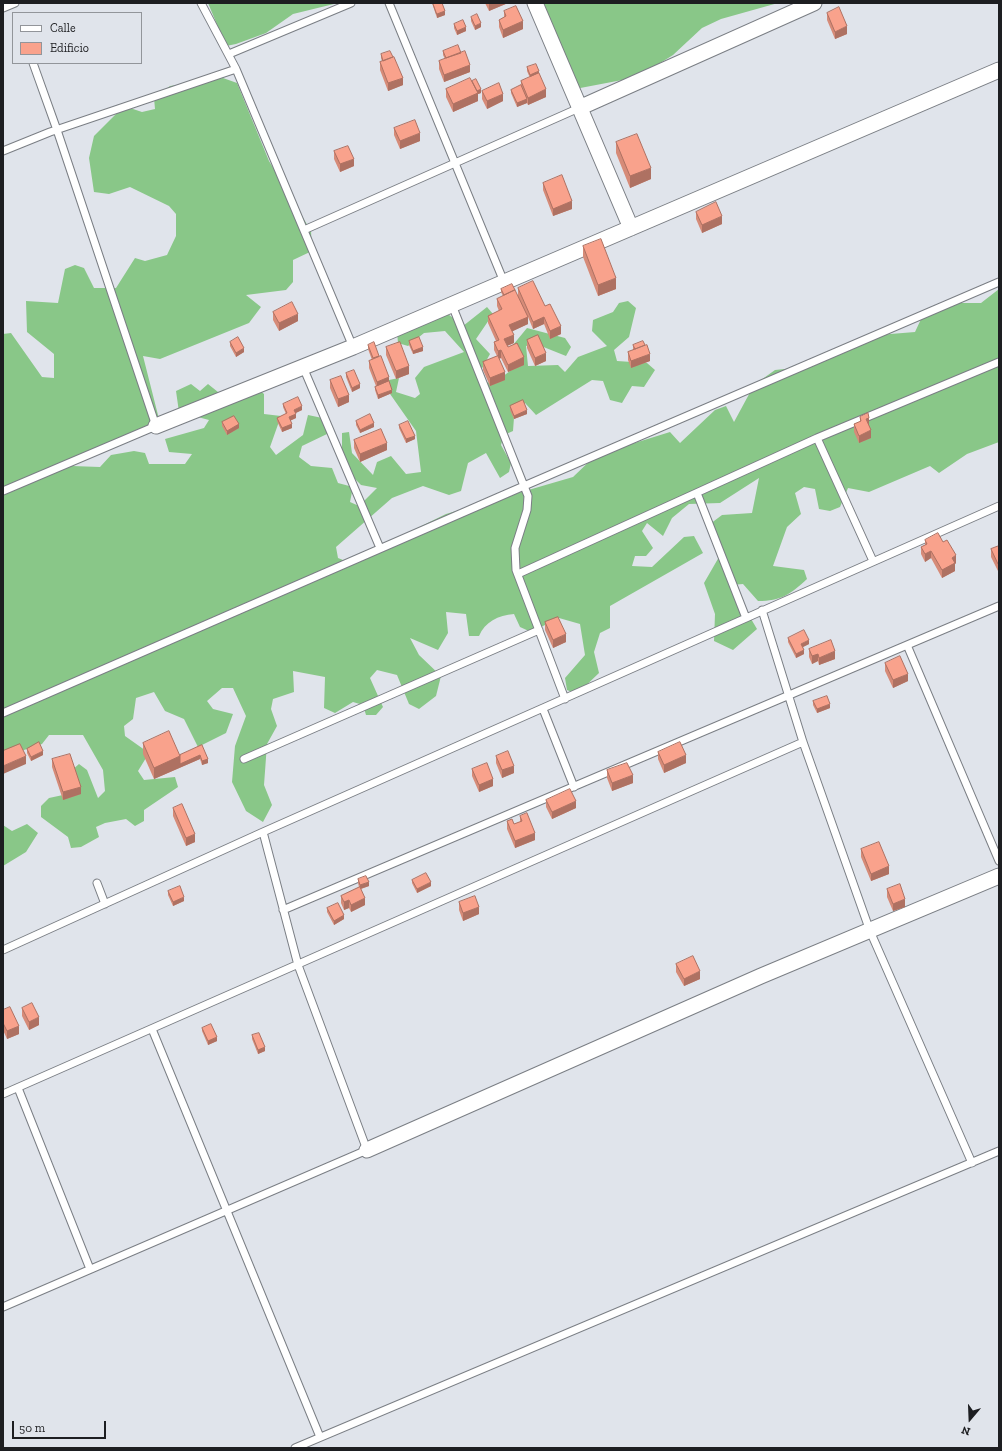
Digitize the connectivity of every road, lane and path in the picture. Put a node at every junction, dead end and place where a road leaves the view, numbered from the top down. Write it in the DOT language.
graph roads {
  1 [pos="201,3"];
  2 [pos="351,3"];
  3 [pos="389,3"];
  4 [pos="535,3"];
  5 [pos="814,3"];
  6 [pos="12,4"];
  7 [pos="3,8"];
  8 [pos="229,54"];
  9 [pos="33,64"];
  10 [pos="236,69"];
  11 [pos="999,70"];
  12 [pos="579,108"];
  13 [pos="57,130"];
  14 [pos="3,151"];
  15 [pos="455,163"];
  16 [pos="631,228"];
  17 [pos="304,230"];
  18 [pos="504,282"];
  19 [pos="999,282"];
  20 [pos="452,305"];
  21 [pos="353,346"];
  22 [pos="999,362"];
  23 [pos="303,366"];
  24 [pos="156,426"];
  25 [pos="816,438"];
  26 [pos="524,486"];
  27 [pos="3,491"];
  28 [pos="697,493"];
  29 [pos="999,506"];
  30 [pos="380,548"];
  31 [pos="873,561"];
  32 [pos="518,574"];
  33 [pos="999,606"];
  34 [pos="762,610"];
  35 [pos="746,618"];
  36 [pos="539,630"];
  37 [pos="907,645"];
  38 [pos="789,696"];
  39 [pos="566,699"];
  40 [pos="543,708"];
  41 [pos="3,713"];
  42 [pos="803,742"];
  43 [pos="244,759"];
  44 [pos="574,787"];
  45 [pos="263,832"];
  46 [pos="999,861"];
  47 [pos="999,876"];
  48 [pos="96,883"];
  49 [pos="105,904"];
  50 [pos="283,910"];
  51 [pos="870,931"];
  52 [pos="3,950"];
  53 [pos="298,964"];
  54 [pos="152,1029"];
  55 [pos="18,1088"];
  56 [pos="3,1094"];
  57 [pos="367,1150"];
  58 [pos="999,1151"];
  59 [pos="972,1163"];
  60 [pos="227,1210"];
  61 [pos="90,1269"];
  62 [pos="3,1307"];
  63 [pos="320,1437"];
  64 [pos="294,1448"];
  1 -- 8 [label="lane"];
  2 -- 8 [label="lane"];
  3 -- 15 [label="lane"];
  4 -- 12 [label="street"];
  5 -- 12 [label="street"];
  6 -- 7 [label="lane"];
  8 -- 10 [label="lane"];
  9 -- 13 [label="lane"];
  10 -- 13 [label="lane"];
  10 -- 17 [label="lane"];
  11 -- 16 [label="street"];
  12 -- 15 [label="lane"];
  12 -- 16 [label="street"];
  13 -- 14 [label="lane"];
  13 -- 24 [label="lane"];
  15 -- 17 [label="lane"];
  15 -- 18 [label="lane"];
  16 -- 18 [label="street"];
  17 -- 21 [label="lane"];
  18 -- 20 [label="street"];
  19 -- 26 [label="lane"];
  20 -- 21 [label="street"];
  20 -- 26 [label="lane"];
  21 -- 23 [label="street"];
  22 -- 25 [label="lane"];
  23 -- 24 [label="street"];
  23 -- 30 [label="lane"];
  24 -- 27 [label="lane"];
  25 -- 28 [label="lane"];
  25 -- 31 [label="lane"];
  26 -- 30 [label="lane"];
  26 -- 32 [label="lane"];
  28 -- 32 [label="lane"];
  28 -- 35 [label="lane"];
  29 -- 31 [label="lane"];
  30 -- 41 [label="lane"];
  31 -- 34 [label="lane"];
  32 -- 36 [label="lane"];
  33 -- 37 [label="lane"];
  34 -- 35 [label="lane"];
  34 -- 38 [label="lane"];
  35 -- 39 [label="lane"];
  36 -- 39 [label="lane"];
  36 -- 43 [label="lane"];
  37 -- 38 [label="lane"];
  37 -- 46 [label="lane"];
  38 -- 42 [label="lane"];
  38 -- 44 [label="lane"];
  39 -- 40 [label="lane"];
  40 -- 44 [label="lane"];
  40 -- 45 [label="lane"];
  42 -- 51 [label="lane"];
  42 -- 53 [label="lane"];
  44 -- 50 [label="lane"];
  45 -- 49 [label="lane"];
  45 -- 50 [label="lane"];
  47 -- 51 [label="street"];
  48 -- 49 [label="lane"];
  49 -- 52 [label="lane"];
  50 -- 53 [label="lane"];
  51 -- 57 [label="street"];
  51 -- 59 [label="lane"];
  53 -- 54 [label="lane"];
  53 -- 57 [label="lane"];
  54 -- 55 [label="lane"];
  54 -- 60 [label="lane"];
  55 -- 56 [label="lane"];
  55 -- 61 [label="lane"];
  57 -- 60 [label="lane"];
  58 -- 59 [label="lane"];
  59 -- 63 [label="lane"];
  60 -- 61 [label="lane"];
  60 -- 63 [label="lane"];
  61 -- 62 [label="lane"];
  63 -- 64 [label="lane"];
}
